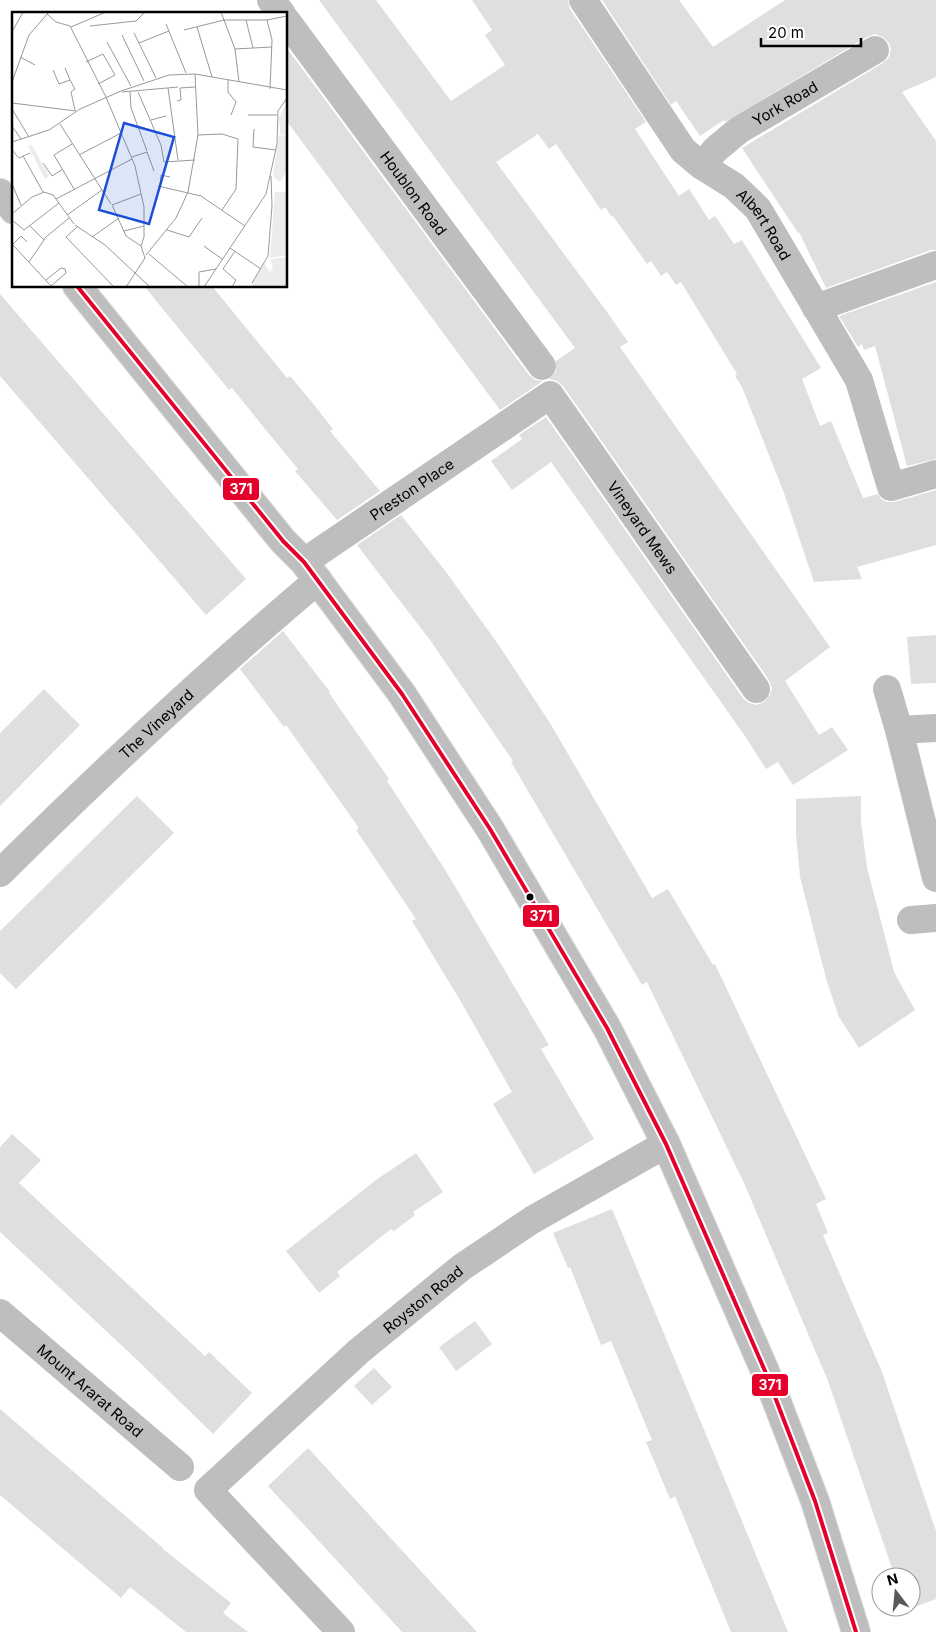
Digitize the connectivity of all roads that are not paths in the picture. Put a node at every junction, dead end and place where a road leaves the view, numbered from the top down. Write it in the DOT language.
graph roads {
  1 [pos="271,0"];
  2 [pos="583,0"];
  3 [pos="280,12"];
  4 [pos="288,23"];
  5 [pos="875,50"];
  6 [pos="702,166"];
  7 [pos="0,193"];
  8 [pos="12,208"];
  9 [pos="936,265"];
  10 [pos="79,288"];
  11 [pos="816,308"];
  12 [pos="542,366"];
  13 [pos="519,416"];
  14 [pos="936,474"];
  15 [pos="311,571"];
  16 [pos="756,689"];
  17 [pos="887,689"];
  18 [pos="936,728"];
  19 [pos="899,730"];
  20 [pos="0,874"];
  21 [pos="936,878"];
  22 [pos="666,1144"];
  23 [pos="0,1313"];
  24 [pos="180,1467"];
  25 [pos="341,1632"];
  26 [pos="856,1632"];
  1 -- 3 [label="street"];
  2 -- 6 [label="street, Albert Road"];
  4 -- 12 [label="street, Houblon Road"];
  5 -- 6 [label="street, York Road"];
  6 -- 11 [label="street, Albert Road"];
  7 -- 8 [label="street"];
  9 -- 11 [label="street"];
  10 -- 15 [label="street"];
  11 -- 14 [label="street, Albert Road"];
  13 -- 15 [label="street, Preston Place"];
  13 -- 16 [label="street, Vineyard Mews"];
  15 -- 20 [label="street, The Vineyard"];
  15 -- 22 [label="street"];
  17 -- 19 [label="street"];
  18 -- 19 [label="street"];
  19 -- 21 [label="street"];
  22 -- 25 [label="street, Royston Road"];
  22 -- 26 [label="street"];
  23 -- 24 [label="street, Mount Ararat Road"];
}
